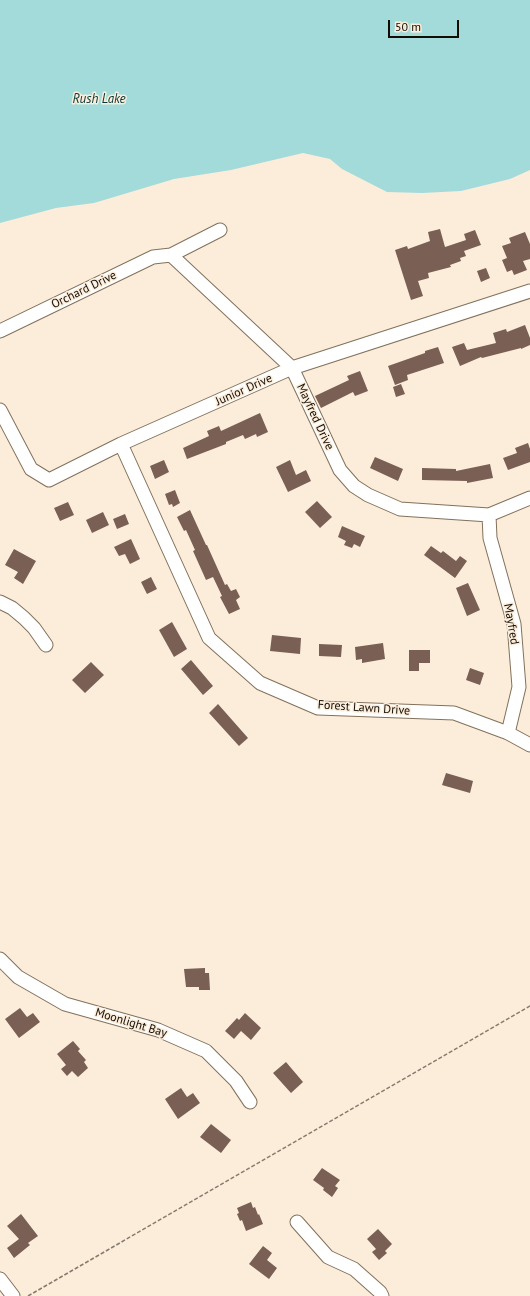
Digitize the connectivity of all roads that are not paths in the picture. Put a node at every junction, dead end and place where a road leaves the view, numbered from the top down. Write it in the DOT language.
graph roads {
  1 [pos="220,230"];
  2 [pos="171,255"];
  3 [pos="530,291"];
  4 [pos="0,331"];
  5 [pos="292,368"];
  6 [pos="0,410"];
  7 [pos="121,444"];
  8 [pos="530,498"];
  9 [pos="489,515"];
  10 [pos="0,602"];
  11 [pos="46,645"];
  12 [pos="508,733"];
  13 [pos="530,746"];
  14 [pos="0,959"];
  15 [pos="250,1102"];
  16 [pos="297,1222"];
  17 [pos="0,1279"];
  18 [pos="12,1296"];
  19 [pos="382,1296"];
  1 -- 2 [label="street"];
  2 -- 4 [label="street, Orchard Drive"];
  2 -- 5 [label="street, Mayfred Drive"];
  3 -- 5 [label="street, Junior Drive"];
  5 -- 7 [label="street, Junior Drive"];
  5 -- 9 [label="street, Mayfred Drive"];
  6 -- 7 [label="street, Junior Drive"];
  7 -- 12 [label="street, Forest Lawn Drive"];
  8 -- 9 [label="street"];
  9 -- 12 [label="street, Mayfred"];
  10 -- 11 [label="street"];
  12 -- 13 [label="street, Forest Lawn Drive"];
  14 -- 15 [label="street, Moonlight Bay"];
  16 -- 19 [label="street"];
  17 -- 18 [label="street"];
}
